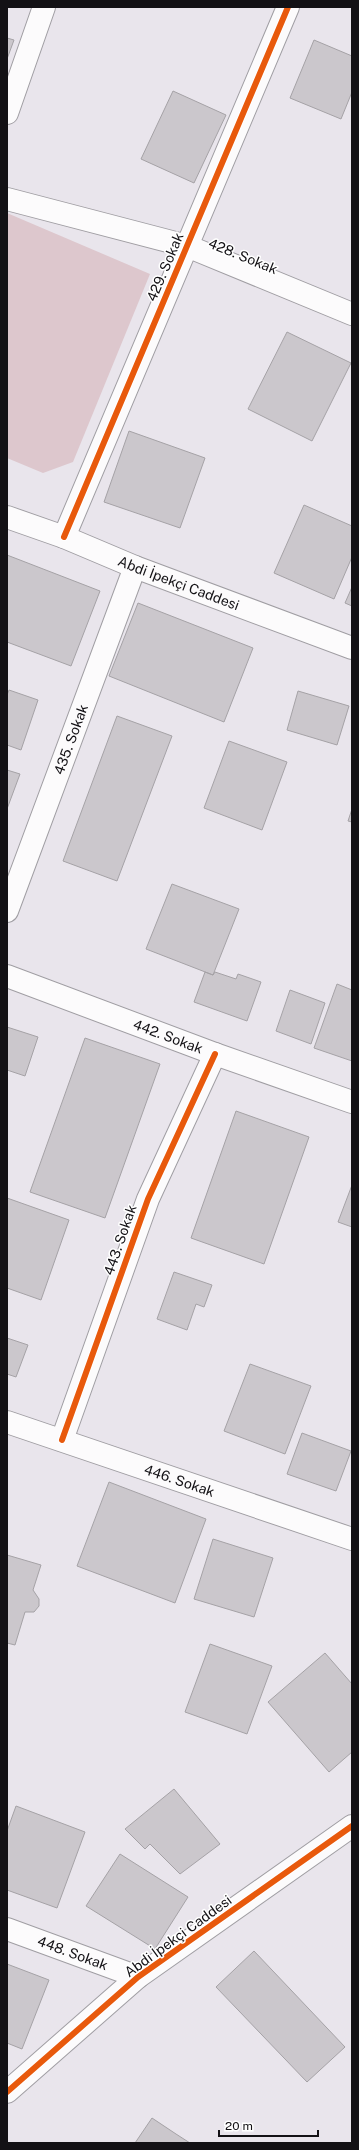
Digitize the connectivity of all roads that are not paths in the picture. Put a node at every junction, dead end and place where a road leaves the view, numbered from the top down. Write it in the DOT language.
graph roads {
  1 [pos="44,7"];
  2 [pos="288,7"];
  3 [pos="7,113"];
  4 [pos="7,199"];
  5 [pos="187,246"];
  6 [pos="352,314"];
  7 [pos="7,517"];
  8 [pos="64,537"];
  9 [pos="135,567"];
  10 [pos="352,648"];
  11 [pos="7,911"];
  12 [pos="7,976"];
  13 [pos="215,1054"];
  14 [pos="352,1102"];
  15 [pos="7,1422"];
  16 [pos="62,1440"];
  17 [pos="352,1539"];
  18 [pos="349,1834"];
  19 [pos="7,1929"];
  20 [pos="138,1977"];
  21 [pos="7,2092"];
  1 -- 3 [label="street"];
  2 -- 5 [label="street, 429. Sokak"];
  4 -- 5 [label="street, 428. Sokak"];
  5 -- 6 [label="street, 428. Sokak"];
  5 -- 8 [label="street, 429. Sokak"];
  7 -- 8 [label="street, Abdi İpekçi Caddesi"];
  8 -- 9 [label="street, Abdi İpekçi Caddesi"];
  9 -- 10 [label="street, Abdi İpekçi Caddesi"];
  9 -- 11 [label="street, 435. Sokak"];
  12 -- 13 [label="street, 442. Sokak"];
  13 -- 14 [label="street, 442. Sokak"];
  13 -- 16 [label="street, 443. Sokak"];
  15 -- 16 [label="street, 446. Sokak"];
  16 -- 17 [label="street, 446. Sokak"];
  18 -- 20 [label="street, Abdi İpekçi Caddesi"];
  19 -- 20 [label="street, 448. Sokak"];
  20 -- 21 [label="street, Abdi İpekçi Caddesi"];
}
